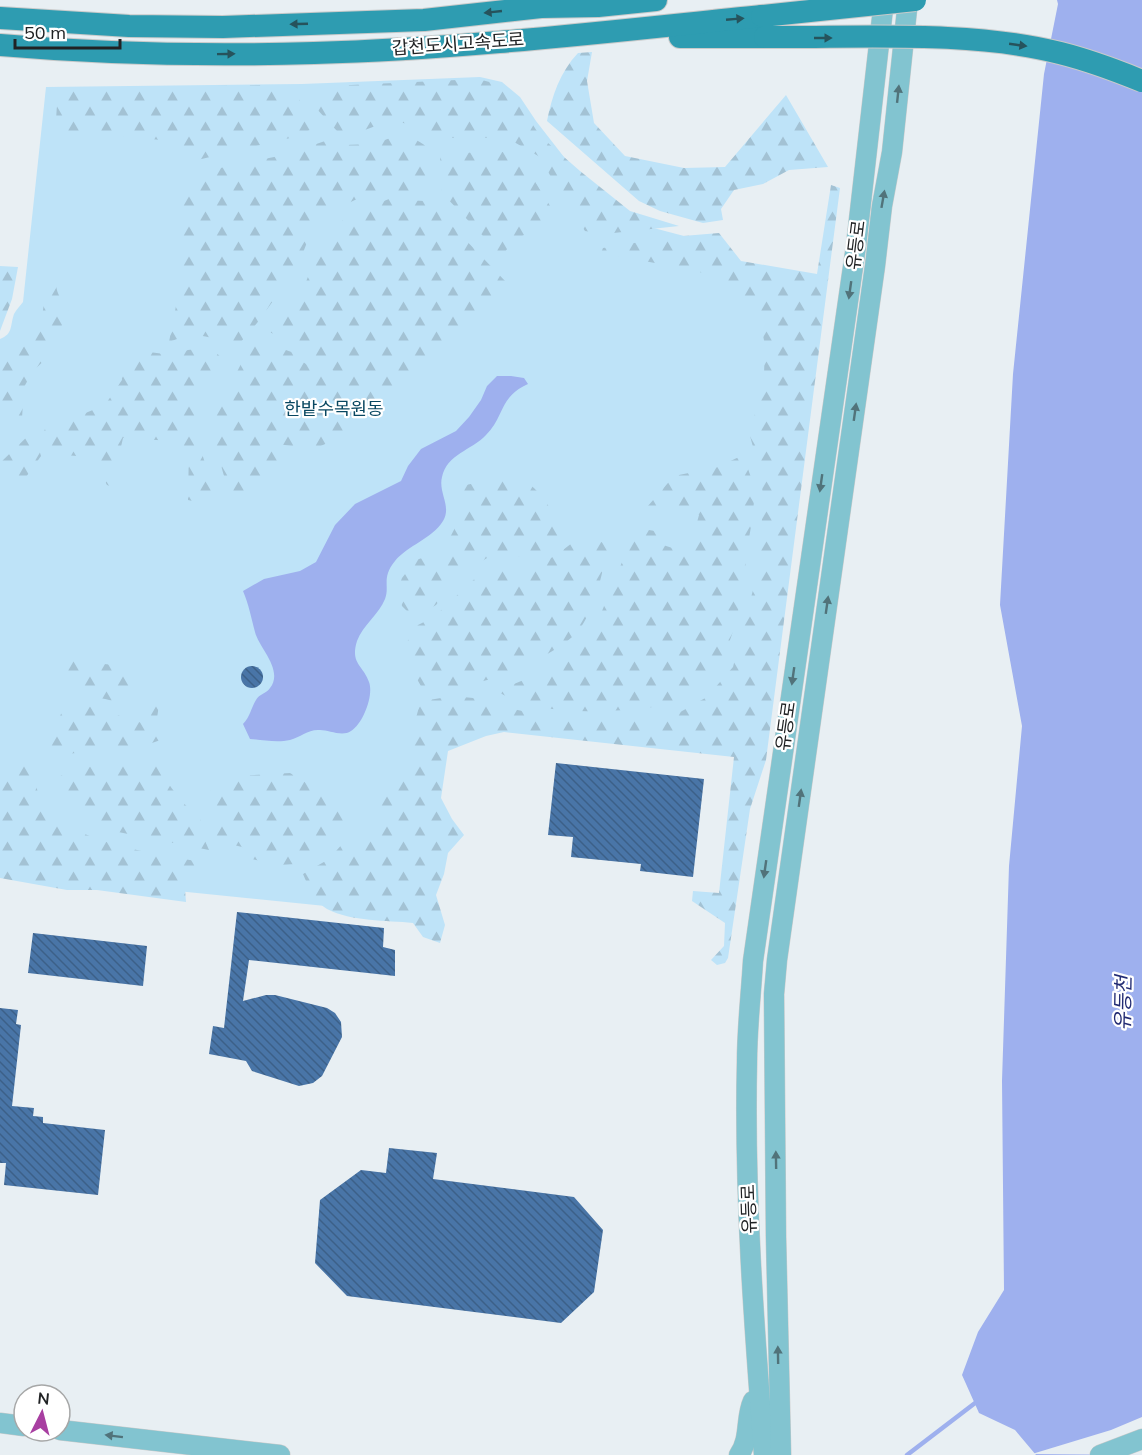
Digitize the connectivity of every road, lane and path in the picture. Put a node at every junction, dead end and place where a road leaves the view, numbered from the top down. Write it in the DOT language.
graph roads {
  1 [pos="580,0"];
  2 [pos="656,0"];
  3 [pos="884,0"];
  4 [pos="908,0"];
  5 [pos="915,0"];
  6 [pos="541,7"];
  7 [pos="0,18"];
  8 [pos="764,27"];
  9 [pos="0,45"];
  10 [pos="1142,81"];
  11 [pos="759,1387"];
  12 [pos="779,1389"];
  13 [pos="72,1432"];
  14 [pos="1142,1440"];
  15 [pos="164,1449"];
  16 [pos="280,1455"];
  17 [pos="739,1455"];
  18 [pos="764,1455"];
  19 [pos="781,1455"];
  20 [pos="792,1455"];
  21 [pos="1100,1455"];
  1 -- 6 [label="highway"];
  2 -- 6 [label="highway, 갑천도시고속도로"];
  3 -- 11 [label="main road, 유등로, one-way, bridge"];
  12 -- 4 [label="main road, 유등로, one-way"];
  5 -- 8 [label="highway, 갑천도시고속도로, bridge"];
  6 -- 7 [label="highway, 갑천도시고속도로, one-way"];
  9 -- 8 [label="highway, 갑천도시고속도로, one-way"];
  8 -- 10 [label="highway, one-way, bridge"];
  11 -- 17 [label="main road"];
  11 -- 18 [label="main road, 유등로"];
  12 -- 19 [label="main road, 유등로"];
  12 -- 20 [label="main road"];
  15 -- 13 [label="main road, one-way"];
  14 -- 21 [label="main road"];
  15 -- 16 [label="main road"];
}
